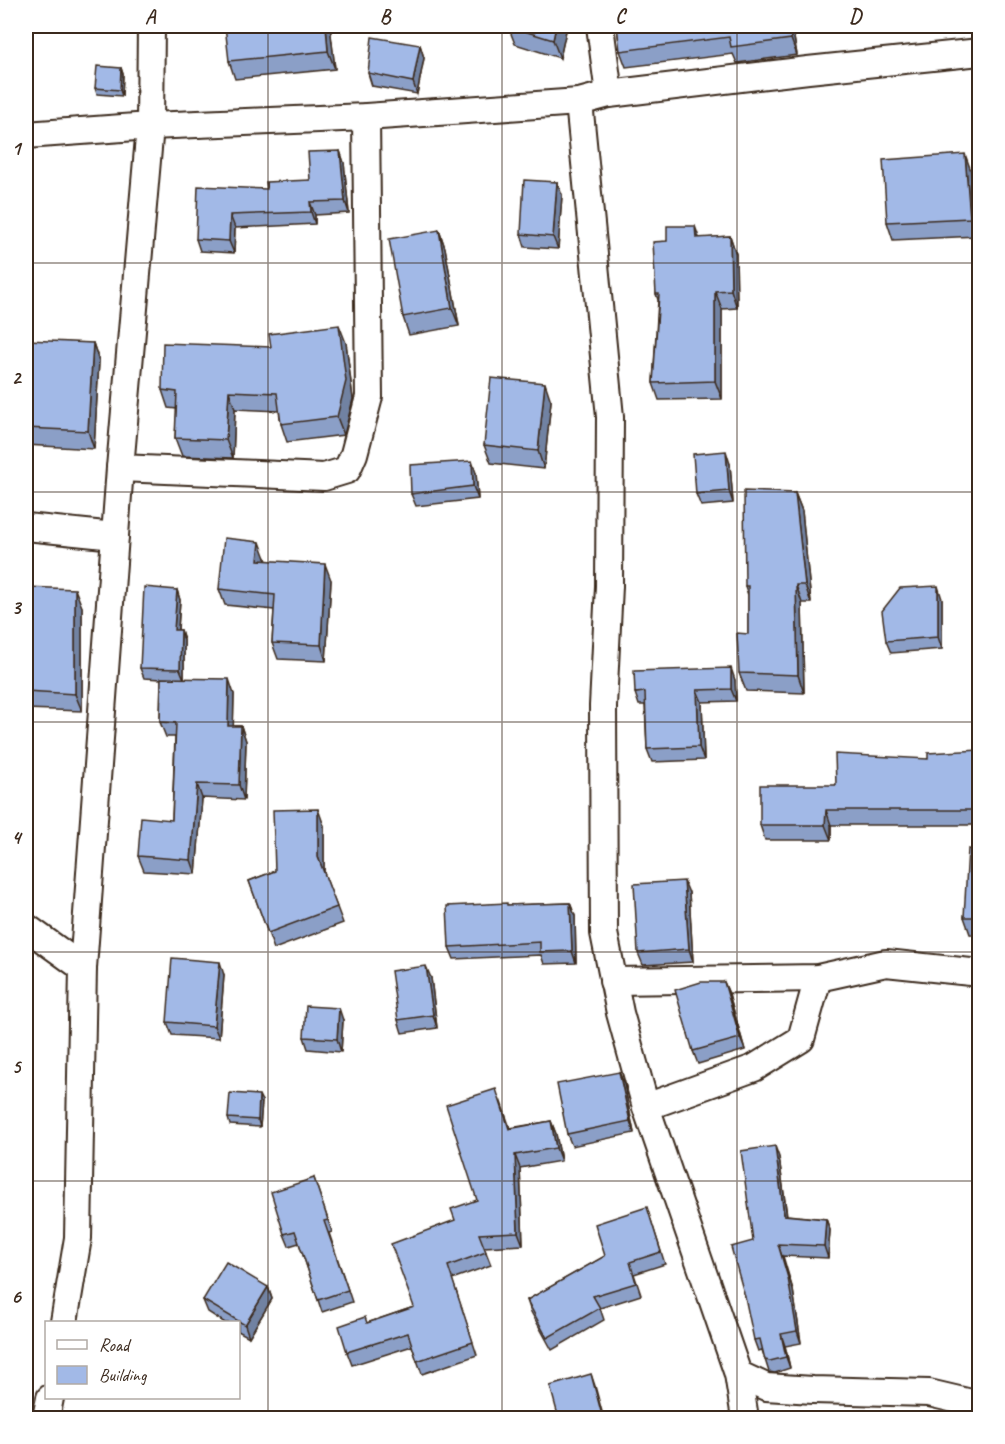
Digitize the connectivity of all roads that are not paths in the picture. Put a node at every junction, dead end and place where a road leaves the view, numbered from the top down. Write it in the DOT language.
graph roads {
  1 [pos="151,26"];
  2 [pos="600,26"];
  3 [pos="980,52"];
  4 [pos="609,94"];
  5 [pos="579,102"];
  6 [pos="366,117"];
  7 [pos="150,126"];
  8 [pos="26,135"];
  9 [pos="120,468"];
  10 [pos="26,527"];
  11 [pos="115,536"];
  12 [pos="26,927"];
  13 [pos="83,968"];
  14 [pos="980,973"];
  15 [pos="818,978"];
  16 [pos="613,981"];
  17 [pos="646,1107"];
  18 [pos="64,1321"];
  19 [pos="738,1374"];
  20 [pos="50,1399"];
  21 [pos="980,1405"];
  22 [pos="46,1419"];
  23 [pos="745,1419"];
  1 -- 7 [label="street"];
  2 -- 4 [label="street"];
  3 -- 4 [label="street"];
  4 -- 5 [label="street"];
  5 -- 6 [label="street"];
  5 -- 16 [label="street"];
  6 -- 7 [label="street"];
  6 -- 9 [label="street"];
  7 -- 8 [label="street"];
  7 -- 9 [label="street"];
  9 -- 11 [label="street"];
  10 -- 11 [label="street"];
  11 -- 13 [label="street"];
  12 -- 13 [label="street"];
  13 -- 18 [label="street"];
  14 -- 15 [label="street"];
  15 -- 16 [label="street"];
  15 -- 17 [label="street"];
  16 -- 17 [label="street"];
  17 -- 19 [label="street"];
  19 -- 21 [label="street"];
  19 -- 23 [label="street"];
  20 -- 22 [label="street"];
}
